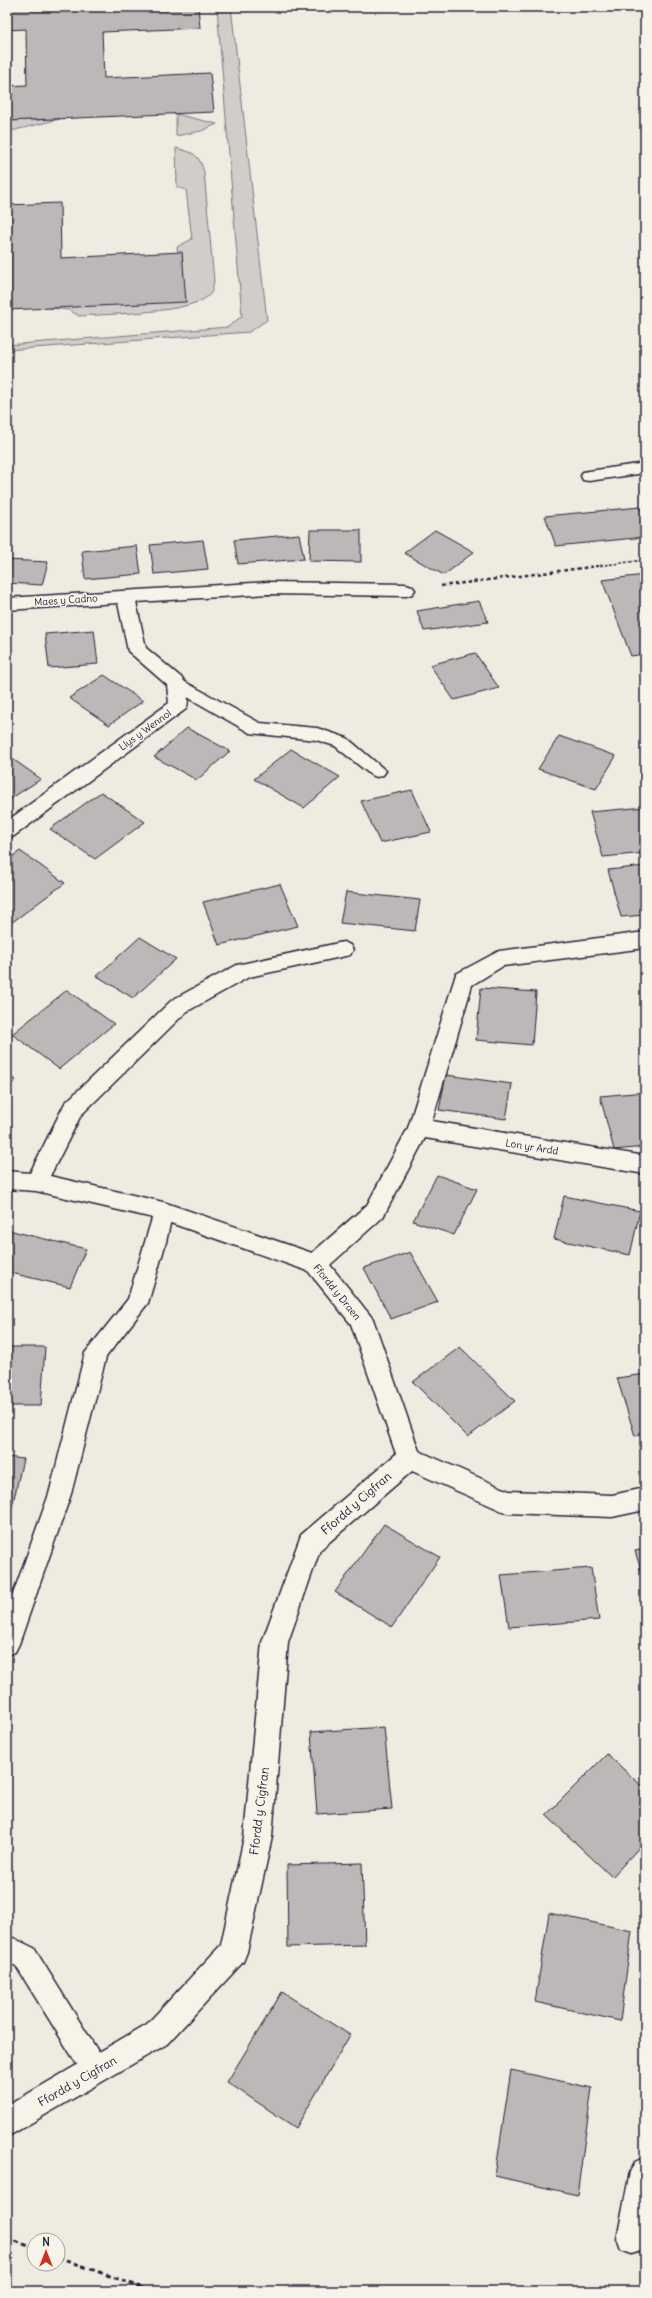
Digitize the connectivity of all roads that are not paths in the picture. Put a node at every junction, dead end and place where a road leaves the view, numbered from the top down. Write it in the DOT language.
graph roads {
  1 [pos="645,468"];
  2 [pos="589,476"];
  3 [pos="406,590"];
  4 [pos="126,596"];
  5 [pos="7,604"];
  6 [pos="176,683"];
  7 [pos="377,771"];
  8 [pos="7,831"];
  9 [pos="645,940"];
  10 [pos="343,950"];
  11 [pos="419,1128"];
  12 [pos="645,1165"];
  13 [pos="7,1180"];
  14 [pos="36,1182"];
  15 [pos="163,1211"];
  16 [pos="316,1264"];
  17 [pos="409,1458"];
  18 [pos="645,1499"];
  19 [pos="7,1644"];
  20 [pos="7,1948"];
  21 [pos="95,2070"];
  22 [pos="7,2122"];
  23 [pos="645,2172"];
  24 [pos="638,2242"];
  1 -- 2 [label="street"];
  3 -- 4 [label="street, Maes y Cadno"];
  4 -- 5 [label="street, Maes y Cadno"];
  4 -- 6 [label="street"];
  6 -- 7 [label="lane"];
  6 -- 8 [label="street, Llys y Wennol"];
  9 -- 11 [label="street"];
  10 -- 14 [label="street"];
  11 -- 12 [label="street, Lon yr Ardd"];
  11 -- 16 [label="street"];
  13 -- 14 [label="street, Ffordd y Draen"];
  14 -- 15 [label="street, Ffordd y Draen"];
  15 -- 16 [label="street, Ffordd y Draen"];
  15 -- 19 [label="lane"];
  16 -- 17 [label="street, Ffordd y Draen"];
  17 -- 18 [label="street"];
  17 -- 21 [label="street, Ffordd y Cigfran"];
  20 -- 21 [label="lane"];
  21 -- 22 [label="street, Ffordd y Cigfran"];
  23 -- 24 [label="street"];
}
